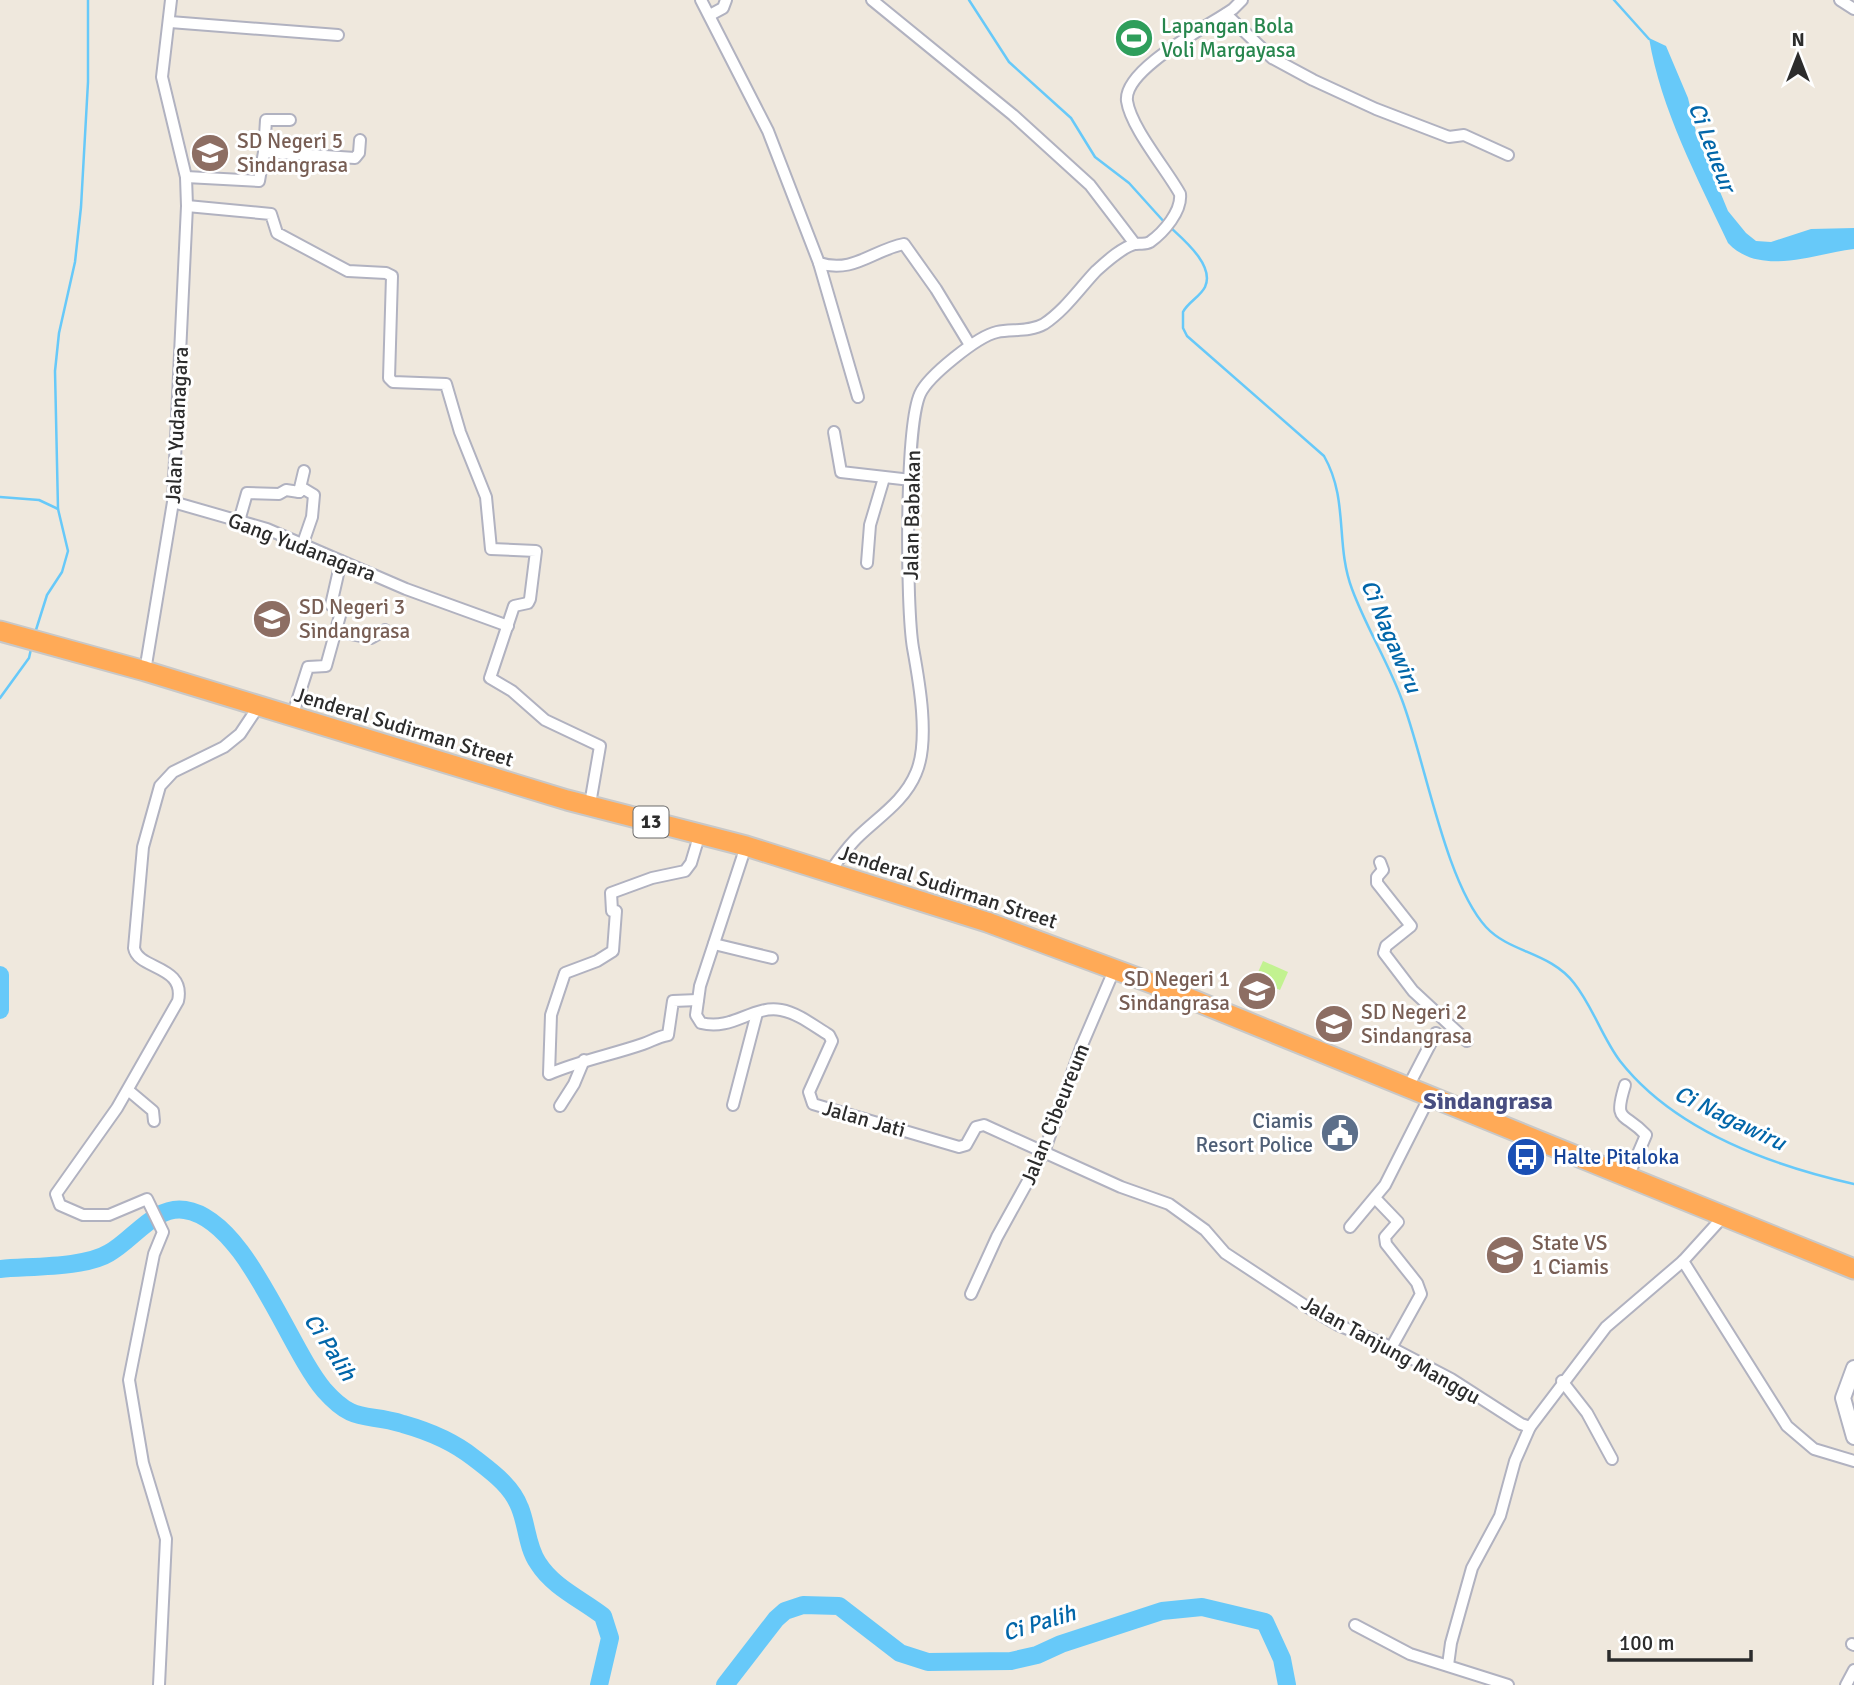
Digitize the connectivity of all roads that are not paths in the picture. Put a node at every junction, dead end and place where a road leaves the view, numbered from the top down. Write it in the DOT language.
graph roads {
  1 [pos="171,0"];
  2 [pos="701,0"];
  3 [pos="726,0"];
  4 [pos="872,0"];
  5 [pos="1242,0"];
  6 [pos="1840,0"];
  7 [pos="1854,9"];
  8 [pos="1227,14"];
  9 [pos="709,15"];
  10 [pos="170,22"];
  11 [pos="338,35"];
  12 [pos="290,120"];
  13 [pos="360,140"];
  14 [pos="264,152"];
  15 [pos="1508,155"];
  16 [pos="186,177"];
  17 [pos="187,206"];
  18 [pos="1135,244"];
  19 [pos="819,263"];
  20 [pos="970,345"];
  21 [pos="858,397"];
  22 [pos="834,432"];
  23 [pos="304,471"];
  24 [pos="884,478"];
  25 [pos="911,480"];
  26 [pos="299,492"];
  27 [pos="173,502"];
  28 [pos="239,521"];
  29 [pos="303,543"];
  30 [pos="341,561"];
  31 [pos="867,563"];
  32 [pos="508,626"];
  33 [pos="384,630"];
  34 [pos="0,631"];
  35 [pos="335,631"];
  36 [pos="145,671"];
  37 [pos="258,707"];
  38 [pos="292,717"];
  39 [pos="590,804"];
  40 [pos="700,834"];
  41 [pos="746,846"];
  42 [pos="1380,862"];
  43 [pos="830,872"];
  44 [pos="714,944"];
  45 [pos="772,958"];
  46 [pos="1115,968"];
  47 [pos="698,1000"];
  48 [pos="757,1013"];
  49 [pos="1436,1033"];
  50 [pos="1467,1041"];
  51 [pos="584,1060"];
  52 [pos="1625,1085"];
  53 [pos="1408,1087"];
  54 [pos="128,1090"];
  55 [pos="1430,1096"];
  56 [pos="733,1105"];
  57 [pos="560,1106"];
  58 [pos="154,1121"];
  59 [pos="1044,1152"];
  60 [pos="1628,1177"];
  61 [pos="1375,1198"];
  62 [pos="1722,1218"];
  63 [pos="1350,1227"];
  64 [pos="1683,1261"];
  65 [pos="1854,1269"];
  66 [pos="971,1294"];
  67 [pos="1391,1348"];
  68 [pos="1854,1368"];
  69 [pos="1562,1381"];
  70 [pos="1530,1427"];
  71 [pos="1854,1437"];
  72 [pos="1612,1459"];
  73 [pos="1854,1461"];
  74 [pos="1355,1625"];
  75 [pos="1448,1665"];
  76 [pos="1854,1670"];
  77 [pos="159,1685"];
  78 [pos="1508,1685"];
  79 [pos="1846,1685"];
  1 -- 10 [label="street, Jalan Yudanagara"];
  2 -- 9 [label="street"];
  3 -- 9 [label="street"];
  4 -- 18 [label="street"];
  5 -- 8 [label="street"];
  6 -- 7 [label="street"];
  8 -- 15 [label="street"];
  8 -- 18 [label="street, Jalan Babakan"];
  9 -- 19 [label="street"];
  10 -- 11 [label="street"];
  10 -- 16 [label="street, Jalan Yudanagara"];
  12 -- 14 [label="street"];
  13 -- 14 [label="street"];
  14 -- 16 [label="street"];
  16 -- 17 [label="street, Jalan Yudanagara"];
  17 -- 27 [label="street, Jalan Yudanagara"];
  17 -- 32 [label="street"];
  18 -- 20 [label="street, Jalan Babakan"];
  19 -- 20 [label="street"];
  19 -- 21 [label="street"];
  20 -- 25 [label="street, Jalan Babakan"];
  22 -- 24 [label="street"];
  23 -- 26 [label="street"];
  24 -- 25 [label="street"];
  24 -- 31 [label="street"];
  25 -- 43 [label="street, Jalan Babakan"];
  26 -- 28 [label="street"];
  26 -- 29 [label="street"];
  27 -- 28 [label="street, Gang Yudanagara"];
  27 -- 36 [label="street, Jalan Yudanagara"];
  28 -- 29 [label="street, Gang Yudanagara"];
  29 -- 30 [label="street, Gang Yudanagara"];
  30 -- 32 [label="street, Gang Yudanagara"];
  30 -- 35 [label="street"];
  32 -- 39 [label="street"];
  33 -- 35 [label="street"];
  34 -- 36 [label="highway, Jenderal Sudirman Street / 13"];
  35 -- 38 [label="street"];
  36 -- 37 [label="highway, Jenderal Sudirman Street / 13"];
  37 -- 38 [label="highway, Jenderal Sudirman Street / 13"];
  37 -- 54 [label="street"];
  38 -- 39 [label="highway, Jenderal Sudirman Street / 13"];
  39 -- 40 [label="highway, Jenderal Sudirman Street / 13"];
  40 -- 41 [label="highway, Jenderal Sudirman Street / 13"];
  40 -- 51 [label="street"];
  41 -- 43 [label="highway, Jenderal Sudirman Street / 13"];
  41 -- 44 [label="street"];
  42 -- 50 [label="street"];
  43 -- 46 [label="highway, Jenderal Sudirman Street / 13"];
  44 -- 45 [label="street"];
  44 -- 47 [label="street"];
  46 -- 53 [label="highway, Jenderal Sudirman Street / 13"];
  46 -- 59 [label="street, Jalan Cibeureum"];
  47 -- 48 [label="street, Jalan Jati"];
  47 -- 51 [label="street"];
  48 -- 56 [label="street"];
  48 -- 59 [label="street, Jalan Jati"];
  49 -- 53 [label="street"];
  51 -- 57 [label="street"];
  52 -- 60 [label="street"];
  53 -- 55 [label="highway, Jenderal Sudirman Street / 13"];
  54 -- 58 [label="street"];
  54 -- 77 [label="street"];
  55 -- 60 [label="highway, Jenderal Sudirman Street / 13"];
  55 -- 61 [label="street"];
  59 -- 66 [label="street, Jalan Cibeureum"];
  59 -- 67 [label="street, Jalan Tanjung Manggu"];
  60 -- 62 [label="highway, Jenderal Sudirman Street / 13"];
  61 -- 63 [label="street"];
  61 -- 67 [label="street"];
  62 -- 64 [label="street"];
  62 -- 65 [label="highway, Jenderal Sudirman Street / 13"];
  64 -- 69 [label="street"];
  64 -- 73 [label="street"];
  67 -- 70 [label="street, Jalan Tanjung Manggu"];
  68 -- 71 [label="street"];
  69 -- 70 [label="street"];
  69 -- 72 [label="street"];
  70 -- 75 [label="street"];
  74 -- 75 [label="street"];
  75 -- 78 [label="street"];
  76 -- 79 [label="street"];
}
